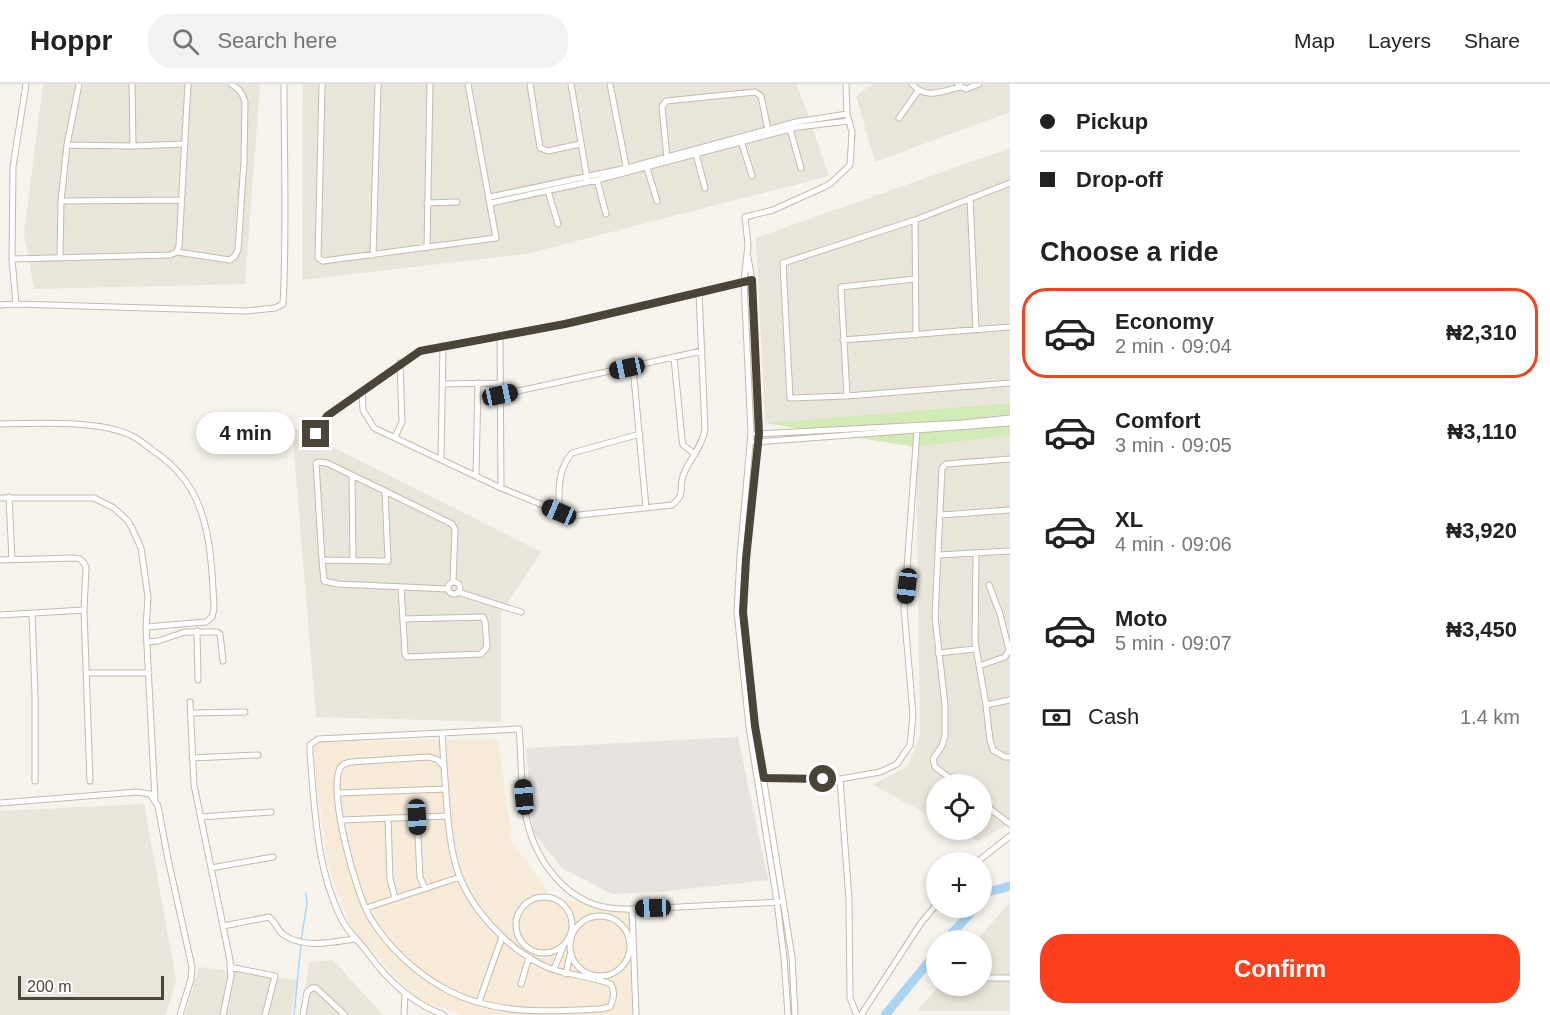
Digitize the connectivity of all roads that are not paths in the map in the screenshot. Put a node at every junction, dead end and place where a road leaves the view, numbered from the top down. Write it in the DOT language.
graph roads {
  1 [pos="26,84"];
  2 [pos="79,84"];
  3 [pos="132,84"];
  4 [pos="188,84"];
  5 [pos="231,84"];
  6 [pos="284,84"];
  7 [pos="322,84"];
  8 [pos="378,84"];
  9 [pos="430,84"];
  10 [pos="468,84"];
  11 [pos="530,84"];
  12 [pos="571,84"];
  13 [pos="610,84"];
  14 [pos="846,84"];
  15 [pos="912,84"];
  16 [pos="979,84"];
  17 [pos="959,86"];
  18 [pos="918,91"];
  19 [pos="848,118"];
  20 [pos="899,118"];
  21 [pos="790,129"];
  22 [pos="769,132"];
  23 [pos="185,144"];
  24 [pos="580,144"];
  25 [pos="742,144"];
  26 [pos="67,145"];
  27 [pos="133,146"];
  28 [pos="696,153"];
  29 [pos="668,160"];
  30 [pos="647,168"];
  31 [pos="801,168"];
  32 [pos="627,170"];
  33 [pos="752,176"];
  34 [pos="588,179"];
  35 [pos="597,180"];
  36 [pos="1010,183"];
  37 [pos="705,188"];
  38 [pos="548,191"];
  39 [pos="970,198"];
  40 [pos="181,200"];
  41 [pos="490,200"];
  42 [pos="61,201"];
  43 [pos="657,201"];
  44 [pos="457,202"];
  45 [pos="427,203"];
  46 [pos="606,214"];
  47 [pos="915,220"];
  48 [pos="558,224"];
  49 [pos="426,248"];
  50 [pos="177,252"];
  51 [pos="373,255"];
  52 [pos="747,256"];
  53 [pos="60,258"];
  54 [pos="12,259"];
  55 [pos="915,279"];
  56 [pos="752,280"];
  57 [pos="744,281"];
  58 [pos="699,293"];
  59 [pos="16,304"];
  60 [pos="0,305"];
  61 [pos="1010,327"];
  62 [pos="976,330"];
  63 [pos="916,335"];
  64 [pos="500,336"];
  65 [pos="843,340"];
  66 [pos="443,346"];
  67 [pos="702,351"];
  68 [pos="674,358"];
  69 [pos="400,363"];
  70 [pos="633,367"];
  71 [pos="478,383"];
  72 [pos="500,383"];
  73 [pos="1010,383"];
  74 [pos="442,384"];
  75 [pos="362,391"];
  76 [pos="500,395"];
  77 [pos="847,396"];
  78 [pos="1010,420"];
  79 [pos="0,424"];
  80 [pos="917,431"];
  81 [pos="316,434"];
  82 [pos="751,434"];
  83 [pos="759,434"];
  84 [pos="640,435"];
  85 [pos="395,437"];
  86 [pos="750,442"];
  87 [pos="759,442"];
  88 [pos="694,454"];
  89 [pos="441,459"];
  90 [pos="1010,459"];
  91 [pos="477,475"];
  92 [pos="352,476"];
  93 [pos="501,488"];
  94 [pos="385,491"];
  95 [pos="0,498"];
  96 [pos="9,498"];
  97 [pos="646,508"];
  98 [pos="1010,510"];
  99 [pos="559,512"];
  100 [pos="941,514"];
  101 [pos="1010,551"];
  102 [pos="976,553"];
  103 [pos="938,555"];
  104 [pos="0,560"];
  105 [pos="12,560"];
  106 [pos="322,560"];
  107 [pos="354,560"];
  108 [pos="453,582"];
  109 [pos="989,585"];
  110 [pos="401,587"];
  111 [pos="448,590"];
  112 [pos="458,592"];
  113 [pos="84,610"];
  114 [pos="521,612"];
  115 [pos="32,613"];
  116 [pos="0,615"];
  117 [pos="403,619"];
  118 [pos="146,627"];
  119 [pos="197,631"];
  120 [pos="147,642"];
  121 [pos="975,649"];
  122 [pos="938,653"];
  123 [pos="223,661"];
  124 [pos="979,666"];
  125 [pos="87,673"];
  126 [pos="149,673"];
  127 [pos="198,680"];
  128 [pos="1010,700"];
  129 [pos="190,702"];
  130 [pos="986,705"];
  131 [pos="245,712"];
  132 [pos="191,713"];
  133 [pos="442,733"];
  134 [pos="258,754"];
  135 [pos="1010,757"];
  136 [pos="192,758"];
  137 [pos="444,767"];
  138 [pos="944,774"];
  139 [pos="761,778"];
  140 [pos="840,779"];
  141 [pos="35,781"];
  142 [pos="90,781"];
  143 [pos="446,789"];
  144 [pos="338,793"];
  145 [pos="155,799"];
  146 [pos="0,803"];
  147 [pos="992,810"];
  148 [pos="271,812"];
  149 [pos="448,816"];
  150 [pos="201,817"];
  151 [pos="417,817"];
  152 [pos="388,818"];
  153 [pos="341,820"];
  154 [pos="1010,824"];
  155 [pos="1010,836"];
  156 [pos="990,852"];
  157 [pos="273,856"];
  158 [pos="211,868"];
  159 [pos="460,877"];
  160 [pos="424,888"];
  161 [pos="395,898"];
  162 [pos="781,902"];
  163 [pos="366,908"];
  164 [pos="632,909"];
  165 [pos="926,916"];
  166 [pos="223,926"];
  167 [pos="502,937"];
  168 [pos="355,939"];
  169 [pos="563,946"];
  170 [pos="570,951"];
  171 [pos="542,953"];
  172 [pos="530,957"];
  173 [pos="557,960"];
  174 [pos="568,965"];
  175 [pos="230,967"];
  176 [pos="554,969"];
  177 [pos="583,971"];
  178 [pos="566,974"];
  179 [pos="992,978"];
  180 [pos="1010,978"];
  181 [pos="521,984"];
  182 [pos="405,993"];
  183 [pos="479,1002"];
  184 [pos="180,1015"];
  185 [pos="223,1015"];
  186 [pos="265,1015"];
  187 [pos="303,1015"];
  188 [pos="345,1015"];
  189 [pos="404,1015"];
  190 [pos="444,1015"];
  191 [pos="636,1015"];
  192 [pos="788,1015"];
  193 [pos="795,1015"];
  194 [pos="859,1015"];
  1 -- 54 [label="street"];
  2 -- 26 [label="street"];
  3 -- 27 [label="street"];
  4 -- 23 [label="street"];
  5 -- 50 [label="street"];
  6 -- 59 [label="street"];
  7 -- 51 [label="street"];
  8 -- 51 [label="street"];
  9 -- 45 [label="street"];
  10 -- 41 [label="street"];
  11 -- 24 [label="street"];
  12 -- 24 [label="street"];
  13 -- 32 [label="street"];
  14 -- 19 [label="street"];
  15 -- 18 [label="street"];
  16 -- 17 [label="street"];
  17 -- 18 [label="street"];
  18 -- 20 [label="street"];
  19 -- 21 [label="street"];
  19 -- 22 [label="street"];
  19 -- 52 [label="street"];
  21 -- 22 [label="street"];
  21 -- 31 [label="street"];
  22 -- 25 [label="street"];
  22 -- 28 [label="street"];
  22 -- 29 [label="street"];
  23 -- 27 [label="street"];
  23 -- 40 [label="street"];
  24 -- 34 [label="street"];
  25 -- 28 [label="street"];
  25 -- 33 [label="street"];
  26 -- 27 [label="street"];
  26 -- 42 [label="street"];
  28 -- 29 [label="street"];
  28 -- 37 [label="street"];
  29 -- 30 [label="street"];
  29 -- 32 [label="street"];
  30 -- 32 [label="street"];
  30 -- 43 [label="street"];
  32 -- 34 [label="street"];
  32 -- 35 [label="street"];
  34 -- 35 [label="street"];
  34 -- 38 [label="street"];
  34 -- 41 [label="street"];
  35 -- 46 [label="street"];
  36 -- 39 [label="street"];
  38 -- 41 [label="street"];
  38 -- 48 [label="street"];
  39 -- 47 [label="street"];
  39 -- 62 [label="street"];
  40 -- 42 [label="street"];
  40 -- 50 [label="street"];
  41 -- 49 [label="street"];
  42 -- 53 [label="street"];
  44 -- 45 [label="street"];
  45 -- 49 [label="street"];
  47 -- 55 [label="street"];
  47 -- 77 [label="street"];
  49 -- 51 [label="street"];
  50 -- 53 [label="street"];
  52 -- 56 [label="street"];
  52 -- 57 [label="street"];
  53 -- 54 [label="street"];
  54 -- 59 [label="street"];
  55 -- 63 [label="street"];
  55 -- 65 [label="street"];
  56 -- 57 [label="street"];
  56 -- 83 [label="street"];
  57 -- 58 [label="street"];
  57 -- 82 [label="street"];
  58 -- 64 [label="street"];
  58 -- 67 [label="street"];
  59 -- 60 [label="street"];
  61 -- 62 [label="street"];
  62 -- 63 [label="street"];
  63 -- 65 [label="street"];
  64 -- 66 [label="street"];
  64 -- 72 [label="street"];
  65 -- 77 [label="street"];
  66 -- 69 [label="street"];
  66 -- 74 [label="street"];
  67 -- 68 [label="street"];
  67 -- 88 [label="street"];
  68 -- 70 [label="street"];
  68 -- 88 [label="street"];
  69 -- 75 [label="street"];
  69 -- 85 [label="street"];
  70 -- 76 [label="street"];
  70 -- 84 [label="street"];
  71 -- 72 [label="street"];
  71 -- 74 [label="street"];
  71 -- 91 [label="street"];
  72 -- 76 [label="street"];
  73 -- 77 [label="street"];
  74 -- 89 [label="street"];
  75 -- 81 [label="street"];
  75 -- 85 [label="street"];
  76 -- 93 [label="street"];
  78 -- 80 [label="street"];
  78 -- 83 [label="street"];
  79 -- 118 [label="street"];
  80 -- 87 [label="street"];
  80 -- 140 [label="street"];
  82 -- 83 [label="street"];
  82 -- 86 [label="street"];
  83 -- 87 [label="street"];
  84 -- 97 [label="street"];
  84 -- 99 [label="street"];
  85 -- 89 [label="street"];
  86 -- 87 [label="street"];
  86 -- 139 [label="street"];
  87 -- 139 [label="street"];
  88 -- 97 [label="street"];
  89 -- 91 [label="street"];
  90 -- 100 [label="street"];
  91 -- 93 [label="street"];
  92 -- 94 [label="street"];
  92 -- 106 [label="street"];
  92 -- 107 [label="street"];
  93 -- 99 [label="street"];
  94 -- 107 [label="street"];
  94 -- 108 [label="street"];
  95 -- 96 [label="street"];
  96 -- 105 [label="street"];
  96 -- 118 [label="street"];
  97 -- 99 [label="street"];
  98 -- 100 [label="street"];
  100 -- 103 [label="street"];
  101 -- 102 [label="street"];
  102 -- 103 [label="street"];
  102 -- 121 [label="street"];
  103 -- 122 [label="street"];
  104 -- 105 [label="street"];
  105 -- 113 [label="street"];
  106 -- 107 [label="street"];
  106 -- 110 [label="street"];
  108 -- 111 [label="street"];
  108 -- 112 [label="street"];
  109 -- 124 [label="street"];
  110 -- 111 [label="street"];
  110 -- 117 [label="street"];
  111 -- 112 [label="street"];
  112 -- 114 [label="street"];
  113 -- 115 [label="street"];
  113 -- 125 [label="street"];
  115 -- 116 [label="street"];
  115 -- 141 [label="street"];
  117 -- 117 [label="street"];
  118 -- 120 [label="street"];
  119 -- 120 [label="street"];
  119 -- 123 [label="street"];
  119 -- 127 [label="street"];
  120 -- 126 [label="street"];
  121 -- 122 [label="street"];
  121 -- 124 [label="street"];
  122 -- 138 [label="street"];
  124 -- 130 [label="street"];
  125 -- 126 [label="street"];
  125 -- 142 [label="street"];
  126 -- 145 [label="street"];
  128 -- 130 [label="street"];
  129 -- 132 [label="street"];
  130 -- 135 [label="street"];
  131 -- 132 [label="street"];
  132 -- 136 [label="street"];
  133 -- 137 [label="street"];
  133 -- 164 [label="street"];
  133 -- 168 [label="street"];
  134 -- 136 [label="street"];
  136 -- 150 [label="street"];
  137 -- 143 [label="street"];
  137 -- 144 [label="street"];
  139 -- 140 [label="street"];
  139 -- 162 [label="street"];
  140 -- 194 [label="street"];
  143 -- 144 [label="street"];
  143 -- 149 [label="street"];
  144 -- 153 [label="street"];
  145 -- 146 [label="street"];
  145 -- 184 [label="street"];
  147 -- 154 [label="street"];
  148 -- 150 [label="street"];
  149 -- 151 [label="street"];
  149 -- 159 [label="street"];
  150 -- 158 [label="street"];
  151 -- 152 [label="street"];
  151 -- 160 [label="street"];
  152 -- 153 [label="street"];
  152 -- 161 [label="street"];
  153 -- 163 [label="street"];
  155 -- 156 [label="street"];
  157 -- 158 [label="street"];
  158 -- 166 [label="street"];
  159 -- 160 [label="street"];
  159 -- 167 [label="street"];
  160 -- 161 [label="street"];
  161 -- 163 [label="street"];
  162 -- 164 [label="street"];
  162 -- 192 [label="street"];
  162 -- 193 [label="street"];
  163 -- 183 [label="street"];
  164 -- 191 [label="street"];
  165 -- 194 [label="street"];
  166 -- 168 [label="street"];
  166 -- 175 [label="street"];
  167 -- 172 [label="street"];
  167 -- 183 [label="street"];
  168 -- 182 [label="street"];
  169 -- 171 [label="street"];
  169 -- 171 [label="street"];
  169 -- 173 [label="street"];
  170 -- 174 [label="street"];
  170 -- 177 [label="street"];
  170 -- 177 [label="street"];
  171 -- 173 [label="street"];
  172 -- 176 [label="street"];
  172 -- 181 [label="street"];
  173 -- 176 [label="street"];
  174 -- 177 [label="street"];
  174 -- 178 [label="street"];
  175 -- 185 [label="street"];
  175 -- 186 [label="street"];
  176 -- 178 [label="street"];
  178 -- 183 [label="street"];
  179 -- 180 [label="street"];
  182 -- 189 [label="street"];
  182 -- 190 [label="street"];
  187 -- 188 [label="street"];
}
